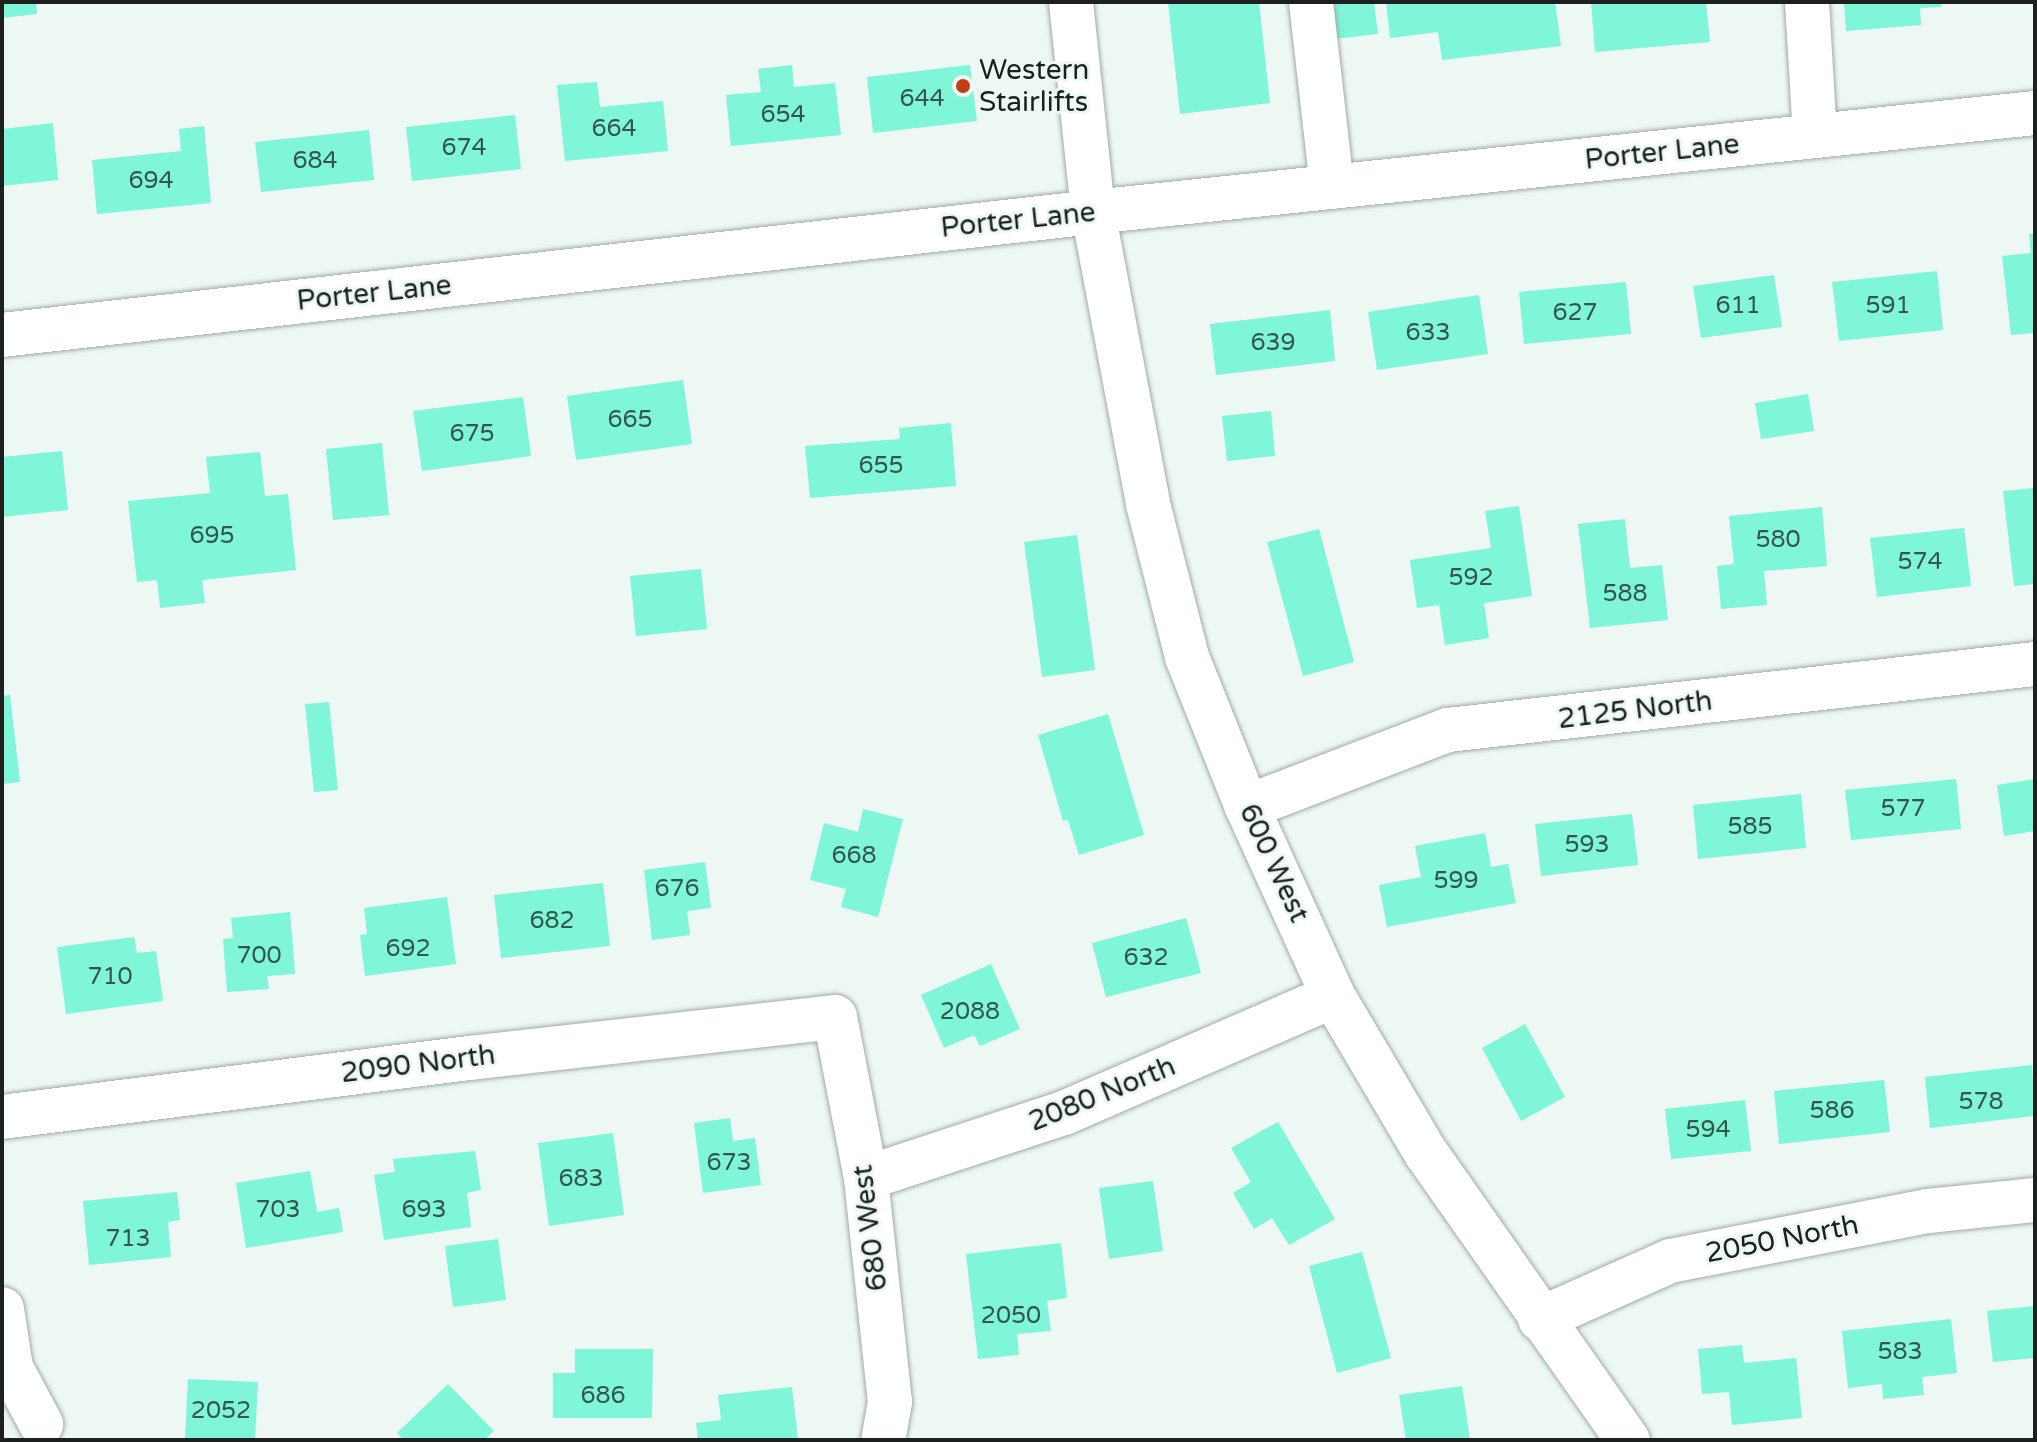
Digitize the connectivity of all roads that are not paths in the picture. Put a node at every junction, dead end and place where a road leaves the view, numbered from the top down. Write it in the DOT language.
graph roads {
  1 [pos="1071,2"];
  2 [pos="1311,2"];
  3 [pos="1807,2"];
  4 [pos="2035,113"];
  5 [pos="1815,136"];
  6 [pos="1332,186"];
  7 [pos="1093,212"];
  8 [pos="2,335"];
  9 [pos="2035,664"];
  10 [pos="1247,807"];
  11 [pos="1333,996"];
  12 [pos="835,1017"];
  13 [pos="2,1117"];
  14 [pos="866,1178"];
  15 [pos="2035,1200"];
  16 [pos="2,1309"];
  17 [pos="1540,1319"];
  18 [pos="41,1424"];
  19 [pos="883,1440"];
  20 [pos="1628,1440"];
  1 -- 7 [label="street, 600 West"];
  2 -- 6 [label="street"];
  3 -- 5 [label="street"];
  4 -- 5 [label="street, Porter Lane"];
  5 -- 6 [label="street, Porter Lane"];
  6 -- 7 [label="street, Porter Lane"];
  7 -- 8 [label="street, Porter Lane"];
  7 -- 10 [label="street, 600 West"];
  9 -- 10 [label="street, 2125 North"];
  10 -- 11 [label="street, 600 West"];
  11 -- 14 [label="street, 2080 North"];
  11 -- 17 [label="street, 600 West"];
  12 -- 13 [label="street, 2090 North"];
  12 -- 14 [label="street, 680 West"];
  14 -- 19 [label="street, 680 West"];
  15 -- 17 [label="street, 2050 North"];
  16 -- 18 [label="street"];
  17 -- 20 [label="street, 600 West"];
}
